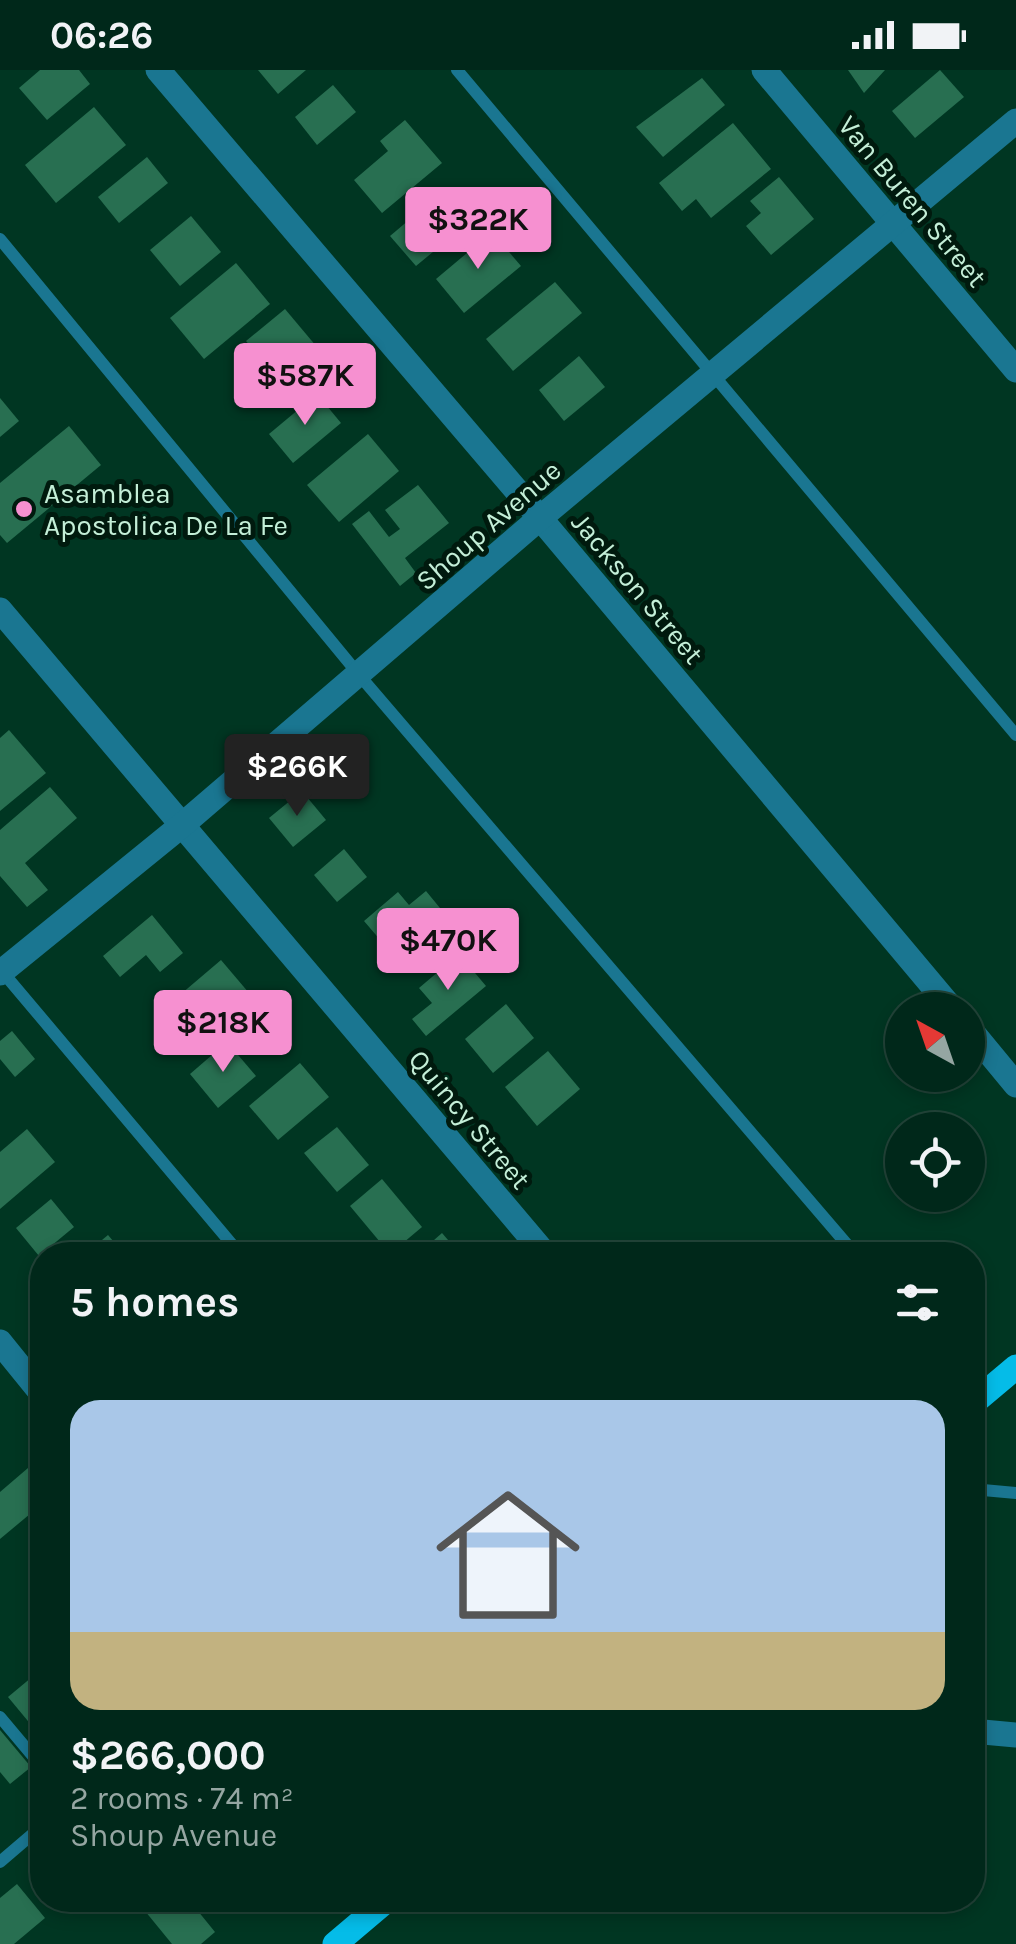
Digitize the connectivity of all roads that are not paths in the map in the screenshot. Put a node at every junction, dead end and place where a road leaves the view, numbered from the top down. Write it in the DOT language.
graph roads {
  1 [pos="158,70"];
  2 [pos="457,70"];
  3 [pos="764,70"];
  4 [pos="1016,121"];
  5 [pos="893,225"];
  6 [pos="0,238"];
  7 [pos="1016,370"];
  8 [pos="712,374"];
  9 [pos="540,518"];
  10 [pos="0,610"];
  11 [pos="360,676"];
  12 [pos="1016,735"];
  13 [pos="181,826"];
  14 [pos="1,971"];
  15 [pos="938,992"];
  16 [pos="985,1048"];
  17 [pos="1016,1085"];
  18 [pos="230,1242"];
  19 [pos="535,1242"];
  20 [pos="845,1242"];
  21 [pos="0,1342"];
  22 [pos="1016,1367"];
  23 [pos="30,1379"];
  24 [pos="985,1389"];
  25 [pos="985,1490"];
  26 [pos="1016,1493"];
  27 [pos="0,1716"];
  28 [pos="985,1732"];
  29 [pos="1016,1734"];
  30 [pos="30,1752"];
  31 [pos="30,1836"];
  32 [pos="0,1862"];
  33 [pos="373,1912"];
  34 [pos="335,1944"];
  1 -- 9 [label="street, Jackson Street"];
  2 -- 8 [label="lane"];
  3 -- 5 [label="street, Van Buren Street"];
  4 -- 5 [label="street, Shoup Avenue"];
  5 -- 7 [label="street, Van Buren Street"];
  5 -- 8 [label="street, Shoup Avenue"];
  6 -- 11 [label="lane"];
  8 -- 9 [label="street, Shoup Avenue"];
  8 -- 12 [label="lane"];
  9 -- 11 [label="street, Shoup Avenue"];
  9 -- 15 [label="street, Jackson Street"];
  10 -- 13 [label="street, Quincy Street"];
  11 -- 13 [label="street, Shoup Avenue"];
  11 -- 20 [label="lane"];
  13 -- 14 [label="street, Shoup Avenue"];
  13 -- 19 [label="street, Quincy Street"];
  14 -- 18 [label="lane"];
  16 -- 17 [label="street"];
  21 -- 23 [label="street"];
  22 -- 24 [label="main road"];
  25 -- 26 [label="lane"];
  27 -- 30 [label="lane"];
  28 -- 29 [label="street"];
  31 -- 32 [label="lane"];
  33 -- 34 [label="main road"];
}
